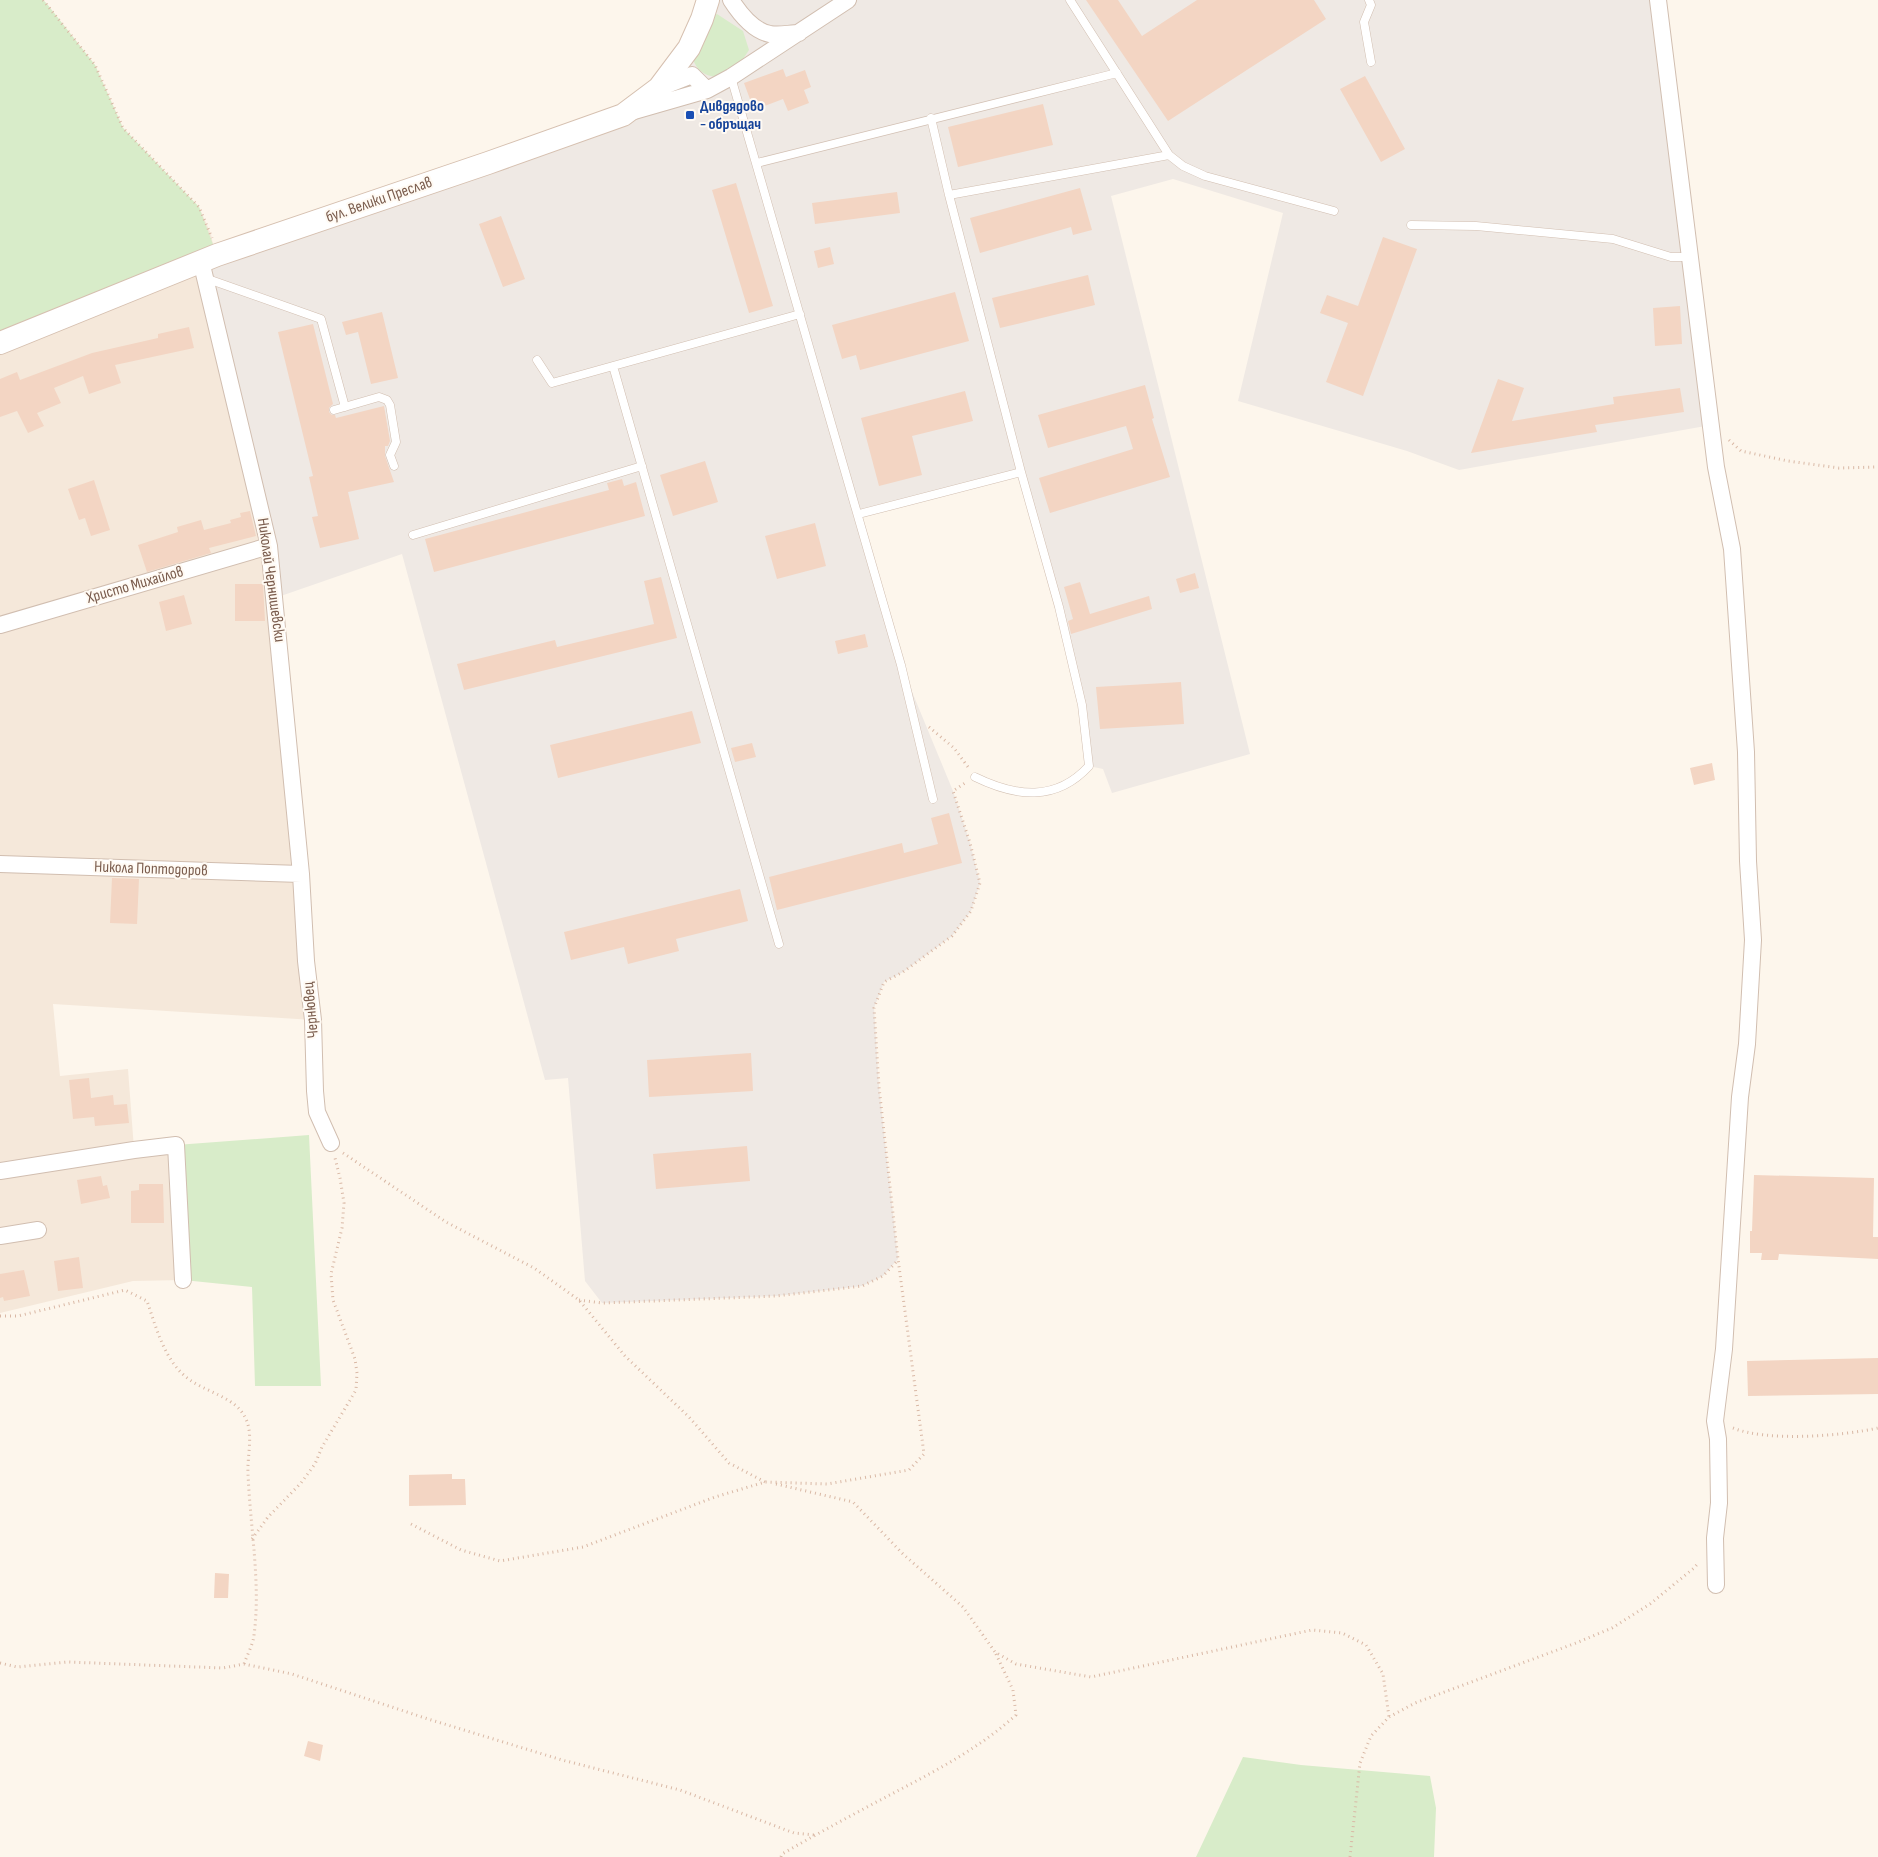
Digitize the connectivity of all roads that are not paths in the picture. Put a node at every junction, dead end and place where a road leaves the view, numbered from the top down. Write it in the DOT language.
graph roads {
  1 [pos="708,0"];
  2 [pos="731,0"];
  3 [pos="848,0"];
  4 [pos="1070,0"];
  5 [pos="1369,0"];
  6 [pos="1658,0"];
  7 [pos="799,33"];
  8 [pos="1371,62"];
  9 [pos="1117,73"];
  10 [pos="731,77"];
  11 [pos="660,88"];
  12 [pos="707,90"];
  13 [pos="622,115"];
  14 [pos="932,118"];
  15 [pos="1169,155"];
  16 [pos="757,163"];
  17 [pos="949,196"];
  18 [pos="1334,211"];
  19 [pos="1411,225"];
  20 [pos="1690,257"];
  21 [pos="208,265"];
  22 [pos="800,314"];
  23 [pos="0,344"];
  24 [pos="537,360"];
  25 [pos="613,366"];
  26 [pos="345,407"];
  27 [pos="334,410"];
  28 [pos="394,466"];
  29 [pos="642,466"];
  30 [pos="1022,472"];
  31 [pos="858,514"];
  32 [pos="413,535"];
  33 [pos="269,546"];
  34 [pos="0,625"];
  35 [pos="975,776"];
  36 [pos="933,799"];
  37 [pos="0,864"];
  38 [pos="302,874"];
  39 [pos="779,944"];
  40 [pos="331,1143"];
  41 [pos="0,1172"];
  42 [pos="38,1230"];
  43 [pos="0,1236"];
  44 [pos="183,1280"];
  45 [pos="1716,1585"];
  1 -- 11 [label="main road, бул. Велики Преслав"];
  2 -- 7 [label="street"];
  3 -- 7 [label="street"];
  4 -- 9 [label="lane"];
  5 -- 8 [label="lane"];
  6 -- 20 [label="street"];
  7 -- 10 [label="street"];
  9 -- 14 [label="lane"];
  9 -- 15 [label="lane"];
  10 -- 12 [label="street"];
  10 -- 16 [label="lane"];
  11 -- 12 [label="street"];
  11 -- 13 [label="main road, бул. Велики Преслав"];
  12 -- 13 [label="street"];
  13 -- 21 [label="main road, бул. Велики Преслав"];
  14 -- 16 [label="lane"];
  14 -- 17 [label="lane"];
  15 -- 17 [label="lane"];
  15 -- 18 [label="lane"];
  16 -- 22 [label="lane"];
  17 -- 30 [label="lane"];
  19 -- 20 [label="lane"];
  20 -- 45 [label="street"];
  21 -- 23 [label="main road, бул. Велики Преслав"];
  21 -- 26 [label="lane"];
  21 -- 33 [label="street, Николай Чернишевски"];
  22 -- 25 [label="lane"];
  22 -- 31 [label="lane"];
  24 -- 25 [label="lane"];
  25 -- 29 [label="lane"];
  26 -- 27 [label="lane"];
  26 -- 28 [label="lane"];
  29 -- 32 [label="lane"];
  29 -- 39 [label="lane"];
  30 -- 31 [label="lane"];
  30 -- 35 [label="lane"];
  31 -- 36 [label="lane"];
  33 -- 34 [label="street, Христо Михайлов"];
  33 -- 38 [label="street, Николай Чернишевски"];
  37 -- 38 [label="street, Никола Поптодоров"];
  38 -- 40 [label="street, Чернювец"];
  41 -- 44 [label="street"];
  42 -- 43 [label="street"];
}
